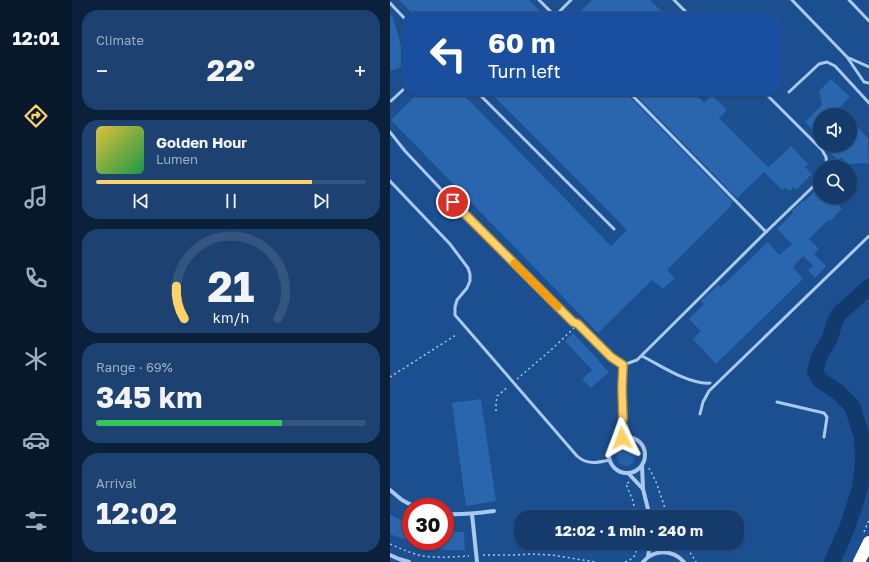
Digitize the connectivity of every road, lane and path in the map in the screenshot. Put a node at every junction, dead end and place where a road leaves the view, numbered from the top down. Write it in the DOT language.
graph roads {
  1 [pos="539,0"];
  2 [pos="571,0"];
  3 [pos="674,0"];
  4 [pos="792,0"];
  5 [pos="849,0"];
  6 [pos="390,3"];
  7 [pos="551,12"];
  8 [pos="559,12"];
  9 [pos="686,12"];
  10 [pos="402,16"];
  11 [pos="869,21"];
  12 [pos="847,57"];
  13 [pos="869,67"];
  14 [pos="869,83"];
  15 [pos="402,90"];
  16 [pos="789,92"];
  17 [pos="481,96"];
  18 [pos="633,96"];
  19 [pos="769,96"];
  20 [pos="391,100"];
  21 [pos="869,103"];
  22 [pos="390,132"];
  23 [pos="827,160"];
  24 [pos="390,182"];
  25 [pos="813,187"];
  26 [pos="614,229"];
  27 [pos="766,232"];
  28 [pos="869,236"];
  29 [pos="578,324"];
  30 [pos="456,335"];
  31 [pos="642,356"];
  32 [pos="623,365"];
  33 [pos="390,377"];
  34 [pos="513,383"];
  35 [pos="710,383"];
  36 [pos="777,402"];
  37 [pos="496,411"];
  38 [pos="700,414"];
  39 [pos="623,418"];
  40 [pos="824,437"];
  41 [pos="631,438"];
  42 [pos="618,439"];
  43 [pos="644,459"];
  44 [pos="610,460"];
  45 [pos="642,465"];
  46 [pos="628,473"];
  47 [pos="626,484"];
  48 [pos="643,489"];
  49 [pos="390,490"];
  50 [pos="402,500"];
  51 [pos="635,510"];
  52 [pos="648,510"];
  53 [pos="665,510"];
  54 [pos="494,511"];
  55 [pos="472,514"];
  56 [pos="454,515"];
  57 [pos="869,542"];
  58 [pos="390,544"];
  59 [pos="636,550"];
  60 [pos="649,550"];
  61 [pos="688,550"];
  62 [pos="669,552"];
  63 [pos="390,555"];
  64 [pos="476,555"];
  65 [pos="648,557"];
  66 [pos="409,562"];
  67 [pos="477,562"];
  68 [pos="595,562"];
  69 [pos="625,562"];
  70 [pos="643,562"];
  71 [pos="684,562"];
  72 [pos="696,562"];
  73 [pos="858,562"];
  1 -- 7 [label="lane"];
  2 -- 8 [label="lane"];
  3 -- 9 [label="lane"];
  4 -- 12 [label="lane"];
  5 -- 11 [label="lane"];
  6 -- 10 [label="lane"];
  12 -- 13 [label="lane"];
  12 -- 14 [label="lane"];
  15 -- 20 [label="lane"];
  16 -- 21 [label="lane"];
  17 -- 26 [label="lane"];
  18 -- 27 [label="lane"];
  19 -- 23 [label="lane"];
  22 -- 29 [label="lane"];
  24 -- 34 [label="lane"];
  25 -- 27 [label="lane"];
  27 -- 31 [label="lane"];
  28 -- 38 [label="lane"];
  29 -- 32 [label="lane"];
  29 -- 34 [label="path"];
  30 -- 33 [label="path"];
  31 -- 32 [label="lane"];
  31 -- 35 [label="lane"];
  32 -- 39 [label="lane"];
  34 -- 37 [label="path"];
  34 -- 44 [label="lane"];
  36 -- 40 [label="lane"];
  39 -- 41 [label="lane"];
  39 -- 42 [label="lane"];
  41 -- 42 [label="street"];
  41 -- 43 [label="street"];
  42 -- 44 [label="street"];
  43 -- 45 [label="street"];
  43 -- 53 [label="path"];
  44 -- 46 [label="street"];
  45 -- 46 [label="street"];
  45 -- 48 [label="street"];
  46 -- 48 [label="street"];
  47 -- 51 [label="path"];
  48 -- 52 [label="street"];
  49 -- 50 [label="street"];
  54 -- 55 [label="street"];
  55 -- 56 [label="street"];
  55 -- 64 [label="street"];
  57 -- 73 [label="highway"];
  58 -- 64 [label="path"];
  59 -- 69 [label="path"];
  60 -- 65 [label="street"];
  61 -- 72 [label="path"];
  62 -- 65 [label="street"];
  62 -- 71 [label="street"];
  63 -- 66 [label="street"];
  64 -- 67 [label="street"];
  64 -- 68 [label="path"];
  65 -- 70 [label="street"];
}
